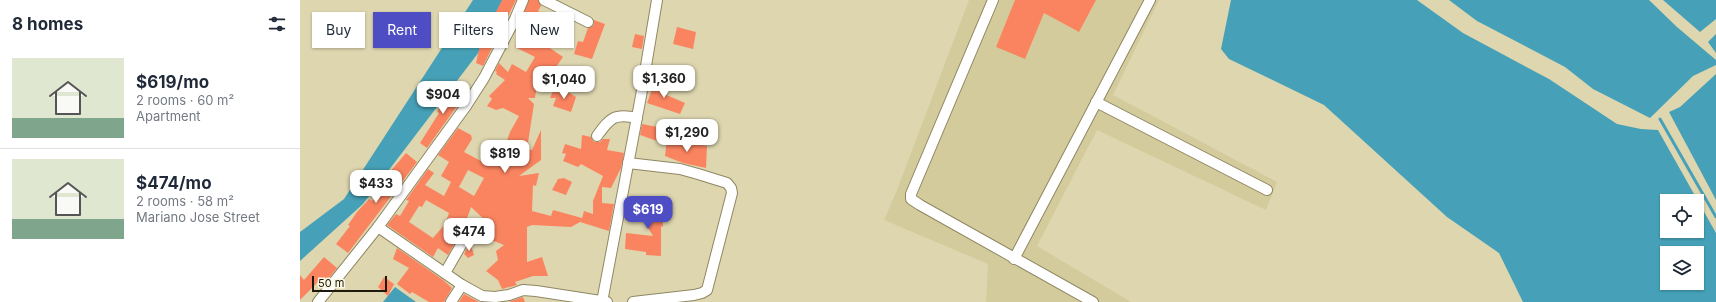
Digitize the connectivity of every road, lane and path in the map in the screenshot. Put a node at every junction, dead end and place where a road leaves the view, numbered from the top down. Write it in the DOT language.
graph roads {
  1 [pos="523,0"];
  2 [pos="544,0"];
  3 [pos="657,0"];
  4 [pos="993,0"];
  5 [pos="1150,0"];
  6 [pos="588,22"];
  7 [pos="1096,102"];
  8 [pos="637,118"];
  9 [pos="597,136"];
  10 [pos="628,163"];
  11 [pos="1267,190"];
  12 [pos="472,226"];
  13 [pos="378,227"];
  14 [pos="1014,259"];
  15 [pos="445,273"];
  16 [pos="462,285"];
  17 [pos="318,302"];
  18 [pos="451,302"];
  19 [pos="602,302"];
  20 [pos="606,302"];
  21 [pos="633,302"];
  22 [pos="1092,302"];
  1 -- 13 [label="street"];
  2 -- 6 [label="street"];
  3 -- 8 [label="street"];
  4 -- 14 [label="street"];
  5 -- 7 [label="street"];
  7 -- 11 [label="street"];
  7 -- 14 [label="street"];
  8 -- 9 [label="street"];
  8 -- 10 [label="street"];
  10 -- 19 [label="street"];
  10 -- 21 [label="street"];
  12 -- 15 [label="street"];
  13 -- 15 [label="street"];
  13 -- 17 [label="street"];
  14 -- 22 [label="street"];
  15 -- 16 [label="street"];
  16 -- 18 [label="street"];
  16 -- 19 [label="street"];
  19 -- 20 [label="street"];
}
